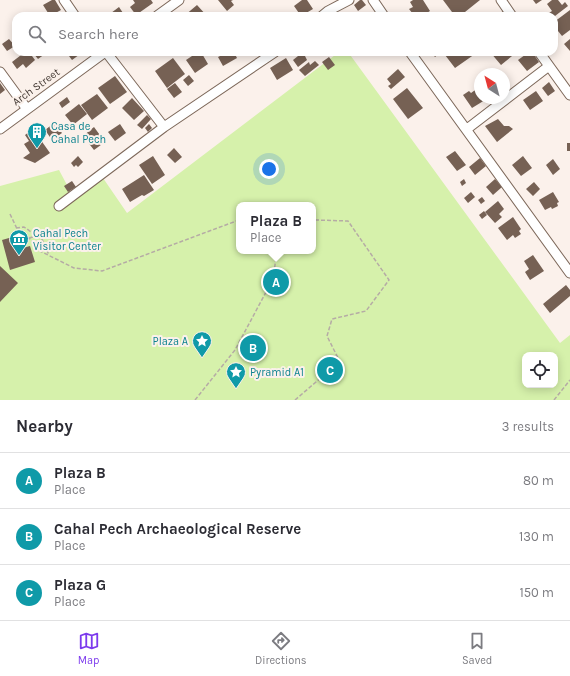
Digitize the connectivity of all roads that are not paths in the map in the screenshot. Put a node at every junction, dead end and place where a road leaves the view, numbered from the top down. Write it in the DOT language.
graph roads {
  1 [pos="64,0"];
  2 [pos="179,0"];
  3 [pos="349,0"];
  4 [pos="373,0"];
  5 [pos="501,0"];
  6 [pos="169,3"];
  7 [pos="72,12"];
  8 [pos="161,12"];
  9 [pos="327,12"];
  10 [pos="381,12"];
  11 [pos="509,12"];
  12 [pos="99,56"];
  13 [pos="105,56"];
  14 [pos="269,56"];
  15 [pos="413,56"];
  16 [pos="542,56"];
  17 [pos="549,66"];
  18 [pos="0,72"];
  19 [pos="570,95"];
  20 [pos="27,109"];
  21 [pos="164,127"];
  22 [pos="0,128"];
  23 [pos="467,129"];
  24 [pos="59,206"];
  25 [pos="570,273"];
  1 -- 7 [label="street"];
  2 -- 6 [label="street"];
  3 -- 9 [label="street"];
  4 -- 10 [label="street"];
  5 -- 11 [label="street"];
  6 -- 8 [label="street"];
  12 -- 20 [label="street, Arch Street"];
  13 -- 21 [label="street"];
  14 -- 21 [label="street"];
  15 -- 23 [label="street"];
  16 -- 17 [label="street"];
  17 -- 19 [label="street"];
  17 -- 23 [label="street"];
  18 -- 20 [label="street"];
  20 -- 22 [label="street, Arch Street"];
  21 -- 24 [label="street"];
  23 -- 25 [label="street"];
}
